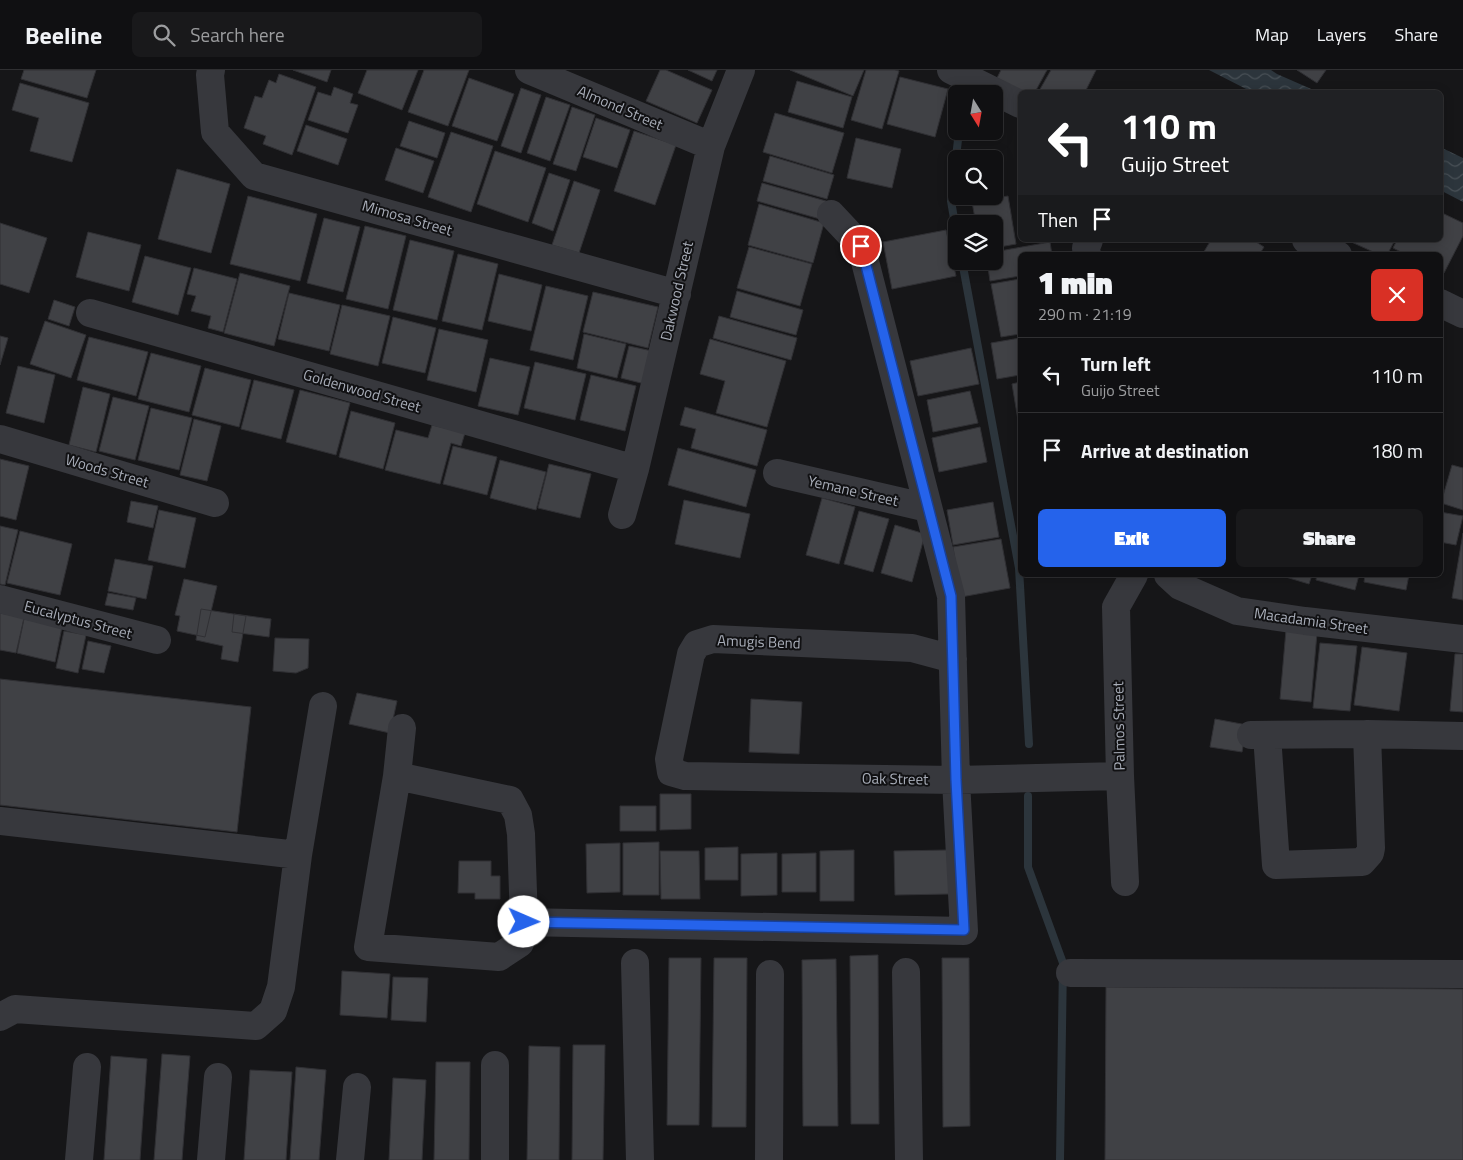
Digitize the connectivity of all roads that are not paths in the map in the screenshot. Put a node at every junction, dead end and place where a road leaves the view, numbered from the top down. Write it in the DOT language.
graph roads {
  1 [pos="211,70"];
  2 [pos="528,70"];
  3 [pos="741,70"];
  4 [pos="958,74"];
  5 [pos="1018,103"];
  6 [pos="711,146"];
  7 [pos="831,214"];
  8 [pos="1310,242"];
  9 [pos="1332,252"];
  10 [pos="677,294"];
  11 [pos="1443,304"];
  12 [pos="90,313"];
  13 [pos="1463,314"];
  14 [pos="0,439"];
  15 [pos="635,468"];
  16 [pos="777,473"];
  17 [pos="215,503"];
  18 [pos="928,508"];
  19 [pos="622,515"];
  20 [pos="1133,577"];
  21 [pos="1170,577"];
  22 [pos="0,599"];
  23 [pos="1463,639"];
  24 [pos="157,640"];
  25 [pos="953,659"];
  26 [pos="323,706"];
  27 [pos="402,728"];
  28 [pos="1367,734"];
  29 [pos="1463,736"];
  30 [pos="671,772"];
  31 [pos="397,776"];
  32 [pos="1120,776"];
  33 [pos="956,780"];
  34 [pos="0,821"];
  35 [pos="298,855"];
  36 [pos="1125,882"];
  37 [pos="524,922"];
  38 [pos="635,963"];
  39 [pos="906,972"];
  40 [pos="1070,973"];
  41 [pos="770,974"];
  42 [pos="1463,974"];
  43 [pos="0,1017"];
  44 [pos="495,1065"];
  45 [pos="86,1067"];
  46 [pos="218,1077"];
  47 [pos="357,1087"];
  48 [pos="79,1160"];
  49 [pos="211,1160"];
  50 [pos="350,1160"];
  51 [pos="495,1160"];
  52 [pos="640,1160"];
  53 [pos="650,1160"];
  54 [pos="770,1160"];
  55 [pos="909,1160"];
  1 -- 10 [label="street, Mimosa Street"];
  2 -- 6 [label="street, Almond Street"];
  3 -- 6 [label="street, Dakwood Street"];
  4 -- 5 [label="street"];
  6 -- 10 [label="street, Dakwood Street"];
  7 -- 18 [label="street"];
  8 -- 9 [label="street"];
  10 -- 15 [label="street, Dakwood Street"];
  11 -- 13 [label="street"];
  12 -- 15 [label="street, Goldenwood Street"];
  14 -- 17 [label="street, Woods Street"];
  15 -- 19 [label="street, Dakwood Street"];
  16 -- 18 [label="street, Yemane Street"];
  18 -- 25 [label="street"];
  20 -- 32 [label="street, Palmos Street"];
  21 -- 23 [label="street, Macadamia Street"];
  22 -- 24 [label="street, Eucalyptus Street"];
  25 -- 30 [label="street, Amugis Bend"];
  25 -- 33 [label="street"];
  26 -- 35 [label="street"];
  27 -- 31 [label="street"];
  28 -- 28 [label="street"];
  28 -- 29 [label="street"];
  30 -- 33 [label="street, Oak Street"];
  31 -- 37 [label="street"];
  31 -- 37 [label="street"];
  32 -- 33 [label="street, Oak Street"];
  32 -- 36 [label="street, Palmos Street"];
  33 -- 37 [label="street"];
  34 -- 35 [label="street"];
  35 -- 43 [label="street"];
  38 -- 52 [label="street"];
  39 -- 55 [label="street"];
  40 -- 42 [label="street"];
  41 -- 54 [label="street"];
  44 -- 51 [label="street"];
  45 -- 48 [label="street"];
  46 -- 49 [label="street"];
  47 -- 50 [label="street"];
  52 -- 53 [label="street"];
}
